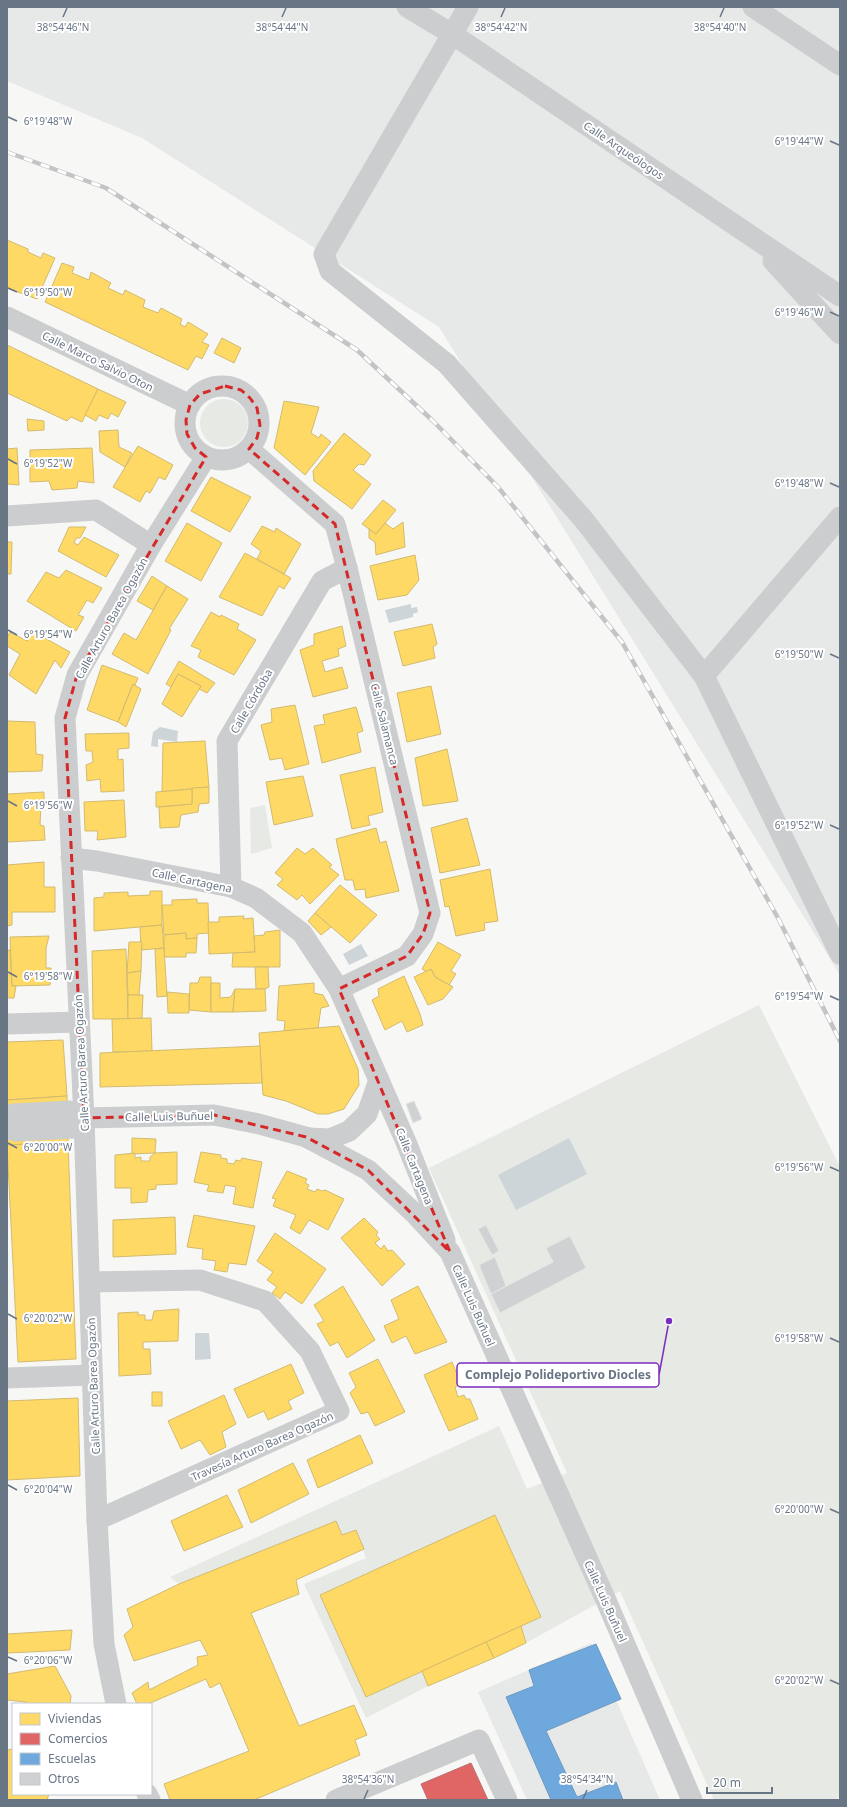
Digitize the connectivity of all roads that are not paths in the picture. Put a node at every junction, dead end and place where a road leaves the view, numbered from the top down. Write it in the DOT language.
graph roads {
  1 [pos="407,7"];
  2 [pos="468,7"];
  3 [pos="753,7"];
  4 [pos="452,34"];
  5 [pos="840,65"];
  6 [pos="743,230"];
  7 [pos="840,296"];
  8 [pos="7,317"];
  9 [pos="840,334"];
  10 [pos="190,405"];
  11 [pos="249,449"];
  12 [pos="206,457"];
  13 [pos="7,516"];
  14 [pos="840,517"];
  15 [pos="151,545"];
  16 [pos="347,568"];
  17 [pos="704,676"];
  18 [pos="71,858"];
  19 [pos="231,887"];
  20 [pos="840,954"];
  21 [pos="339,989"];
  22 [pos="79,1022"];
  23 [pos="7,1024"];
  24 [pos="379,1080"];
  25 [pos="7,1116"];
  26 [pos="84,1118"];
  27 [pos="7,1128"];
  28 [pos="306,1137"];
  29 [pos="450,1252"];
  30 [pos="90,1282"];
  31 [pos="92,1375"];
  32 [pos="7,1378"];
  33 [pos="97,1520"];
  34 [pos="116,1703"];
  35 [pos="336,1800"];
  36 [pos="507,1800"];
  37 [pos="692,1800"];
  1 -- 4 [label="street, Calle Arqueólogos"];
  2 -- 4 [label="street"];
  3 -- 5 [label="street"];
  4 -- 6 [label="street, Calle Arqueólogos"];
  4 -- 17 [label="street"];
  6 -- 7 [label="street, Calle Arqueólogos"];
  6 -- 9 [label="street"];
  8 -- 10 [label="street, Calle Marco Salvio Oton"];
  10 -- 11 [label="street"];
  10 -- 12 [label="street"];
  11 -- 12 [label="street"];
  11 -- 16 [label="street, Calle Salamanca"];
  12 -- 15 [label="street, Calle Arturo Barea Ogazón"];
  13 -- 15 [label="street"];
  14 -- 17 [label="street"];
  15 -- 18 [label="street, Calle Arturo Barea Ogazón"];
  16 -- 19 [label="street, Calle Córdoba"];
  16 -- 21 [label="street, Calle Salamanca"];
  17 -- 20 [label="street"];
  18 -- 19 [label="street, Calle Cartagena"];
  18 -- 22 [label="street, Calle Arturo Barea Ogazón"];
  19 -- 21 [label="street, Calle Cartagena"];
  21 -- 24 [label="street, Calle Cartagena"];
  22 -- 23 [label="street"];
  22 -- 26 [label="street, Calle Arturo Barea Ogazón"];
  24 -- 28 [label="street"];
  24 -- 29 [label="street, Calle Cartagena"];
  25 -- 26 [label="street"];
  26 -- 27 [label="street"];
  26 -- 28 [label="street, Calle Luis Buñuel"];
  26 -- 30 [label="street, Calle Arturo Barea Ogazón"];
  28 -- 29 [label="street, Calle Luis Buñuel"];
  29 -- 37 [label="street, Calle Luis Buñuel"];
  30 -- 31 [label="street, Calle Arturo Barea Ogazón"];
  30 -- 33 [label="street, Travesía Arturo Barea Ogazón"];
  31 -- 32 [label="street"];
  31 -- 33 [label="street, Calle Arturo Barea Ogazón"];
  33 -- 34 [label="street, Calle Arturo Barea Ogazón"];
  35 -- 36 [label="street"];
}
